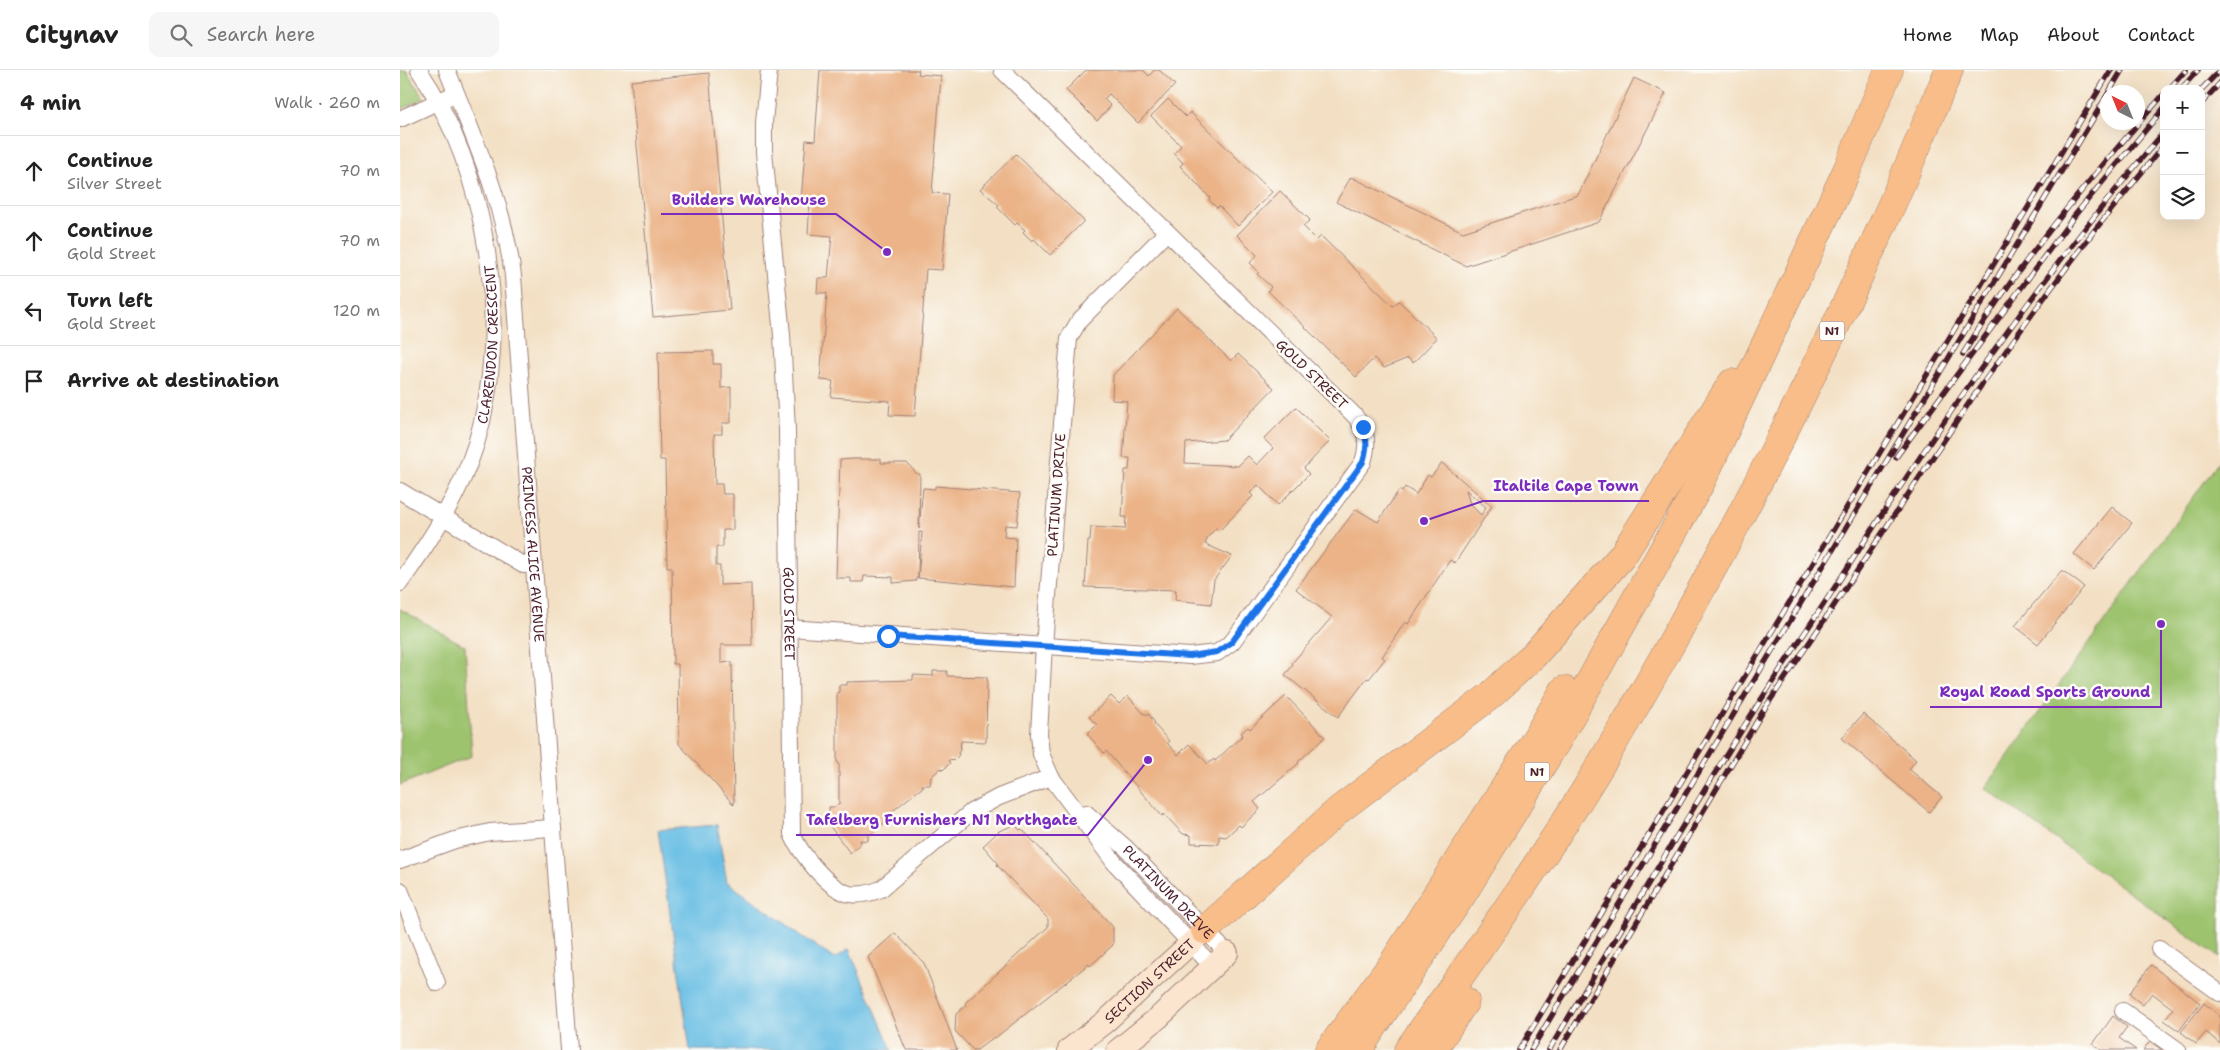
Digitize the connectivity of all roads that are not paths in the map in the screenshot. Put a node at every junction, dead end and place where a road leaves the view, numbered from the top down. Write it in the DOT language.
graph roads {
  1 [pos="419,70"];
  2 [pos="447,70"];
  3 [pos="769,70"];
  4 [pos="1002,70"];
  5 [pos="1889,70"];
  6 [pos="1948,70"];
  7 [pos="456,94"];
  8 [pos="438,101"];
  9 [pos="400,119"];
  10 [pos="1167,232"];
  11 [pos="1790,291"];
  12 [pos="518,341"];
  13 [pos="491,343"];
  14 [pos="1700,484"];
  15 [pos="400,491"];
  16 [pos="443,517"];
  17 [pos="534,564"];
  18 [pos="400,583"];
  19 [pos="789,628"];
  20 [pos="1044,645"];
  21 [pos="1051,777"];
  22 [pos="552,828"];
  23 [pos="400,860"];
  24 [pos="1525,882"];
  25 [pos="400,890"];
  26 [pos="1198,936"];
  27 [pos="2159,949"];
  28 [pos="1220,960"];
  29 [pos="437,983"];
  30 [pos="2220,993"];
  31 [pos="2123,1010"];
  32 [pos="569,1050"];
  33 [pos="1069,1050"];
  34 [pos="1118,1050"];
  35 [pos="1329,1050"];
  36 [pos="1358,1050"];
  37 [pos="1408,1050"];
  38 [pos="1433,1050"];
  39 [pos="2178,1050"];
  1 -- 8 [label="street, CLARENDON CRESCENT"];
  2 -- 7 [label="street, PRINCESS ALICE AVENUE"];
  3 -- 19 [label="street, GOLD STREET"];
  4 -- 10 [label="street, GOLD STREET"];
  5 -- 11 [label="highway, N1"];
  6 -- 24 [label="highway, N1"];
  7 -- 8 [label="street"];
  7 -- 12 [label="street, PRINCESS ALICE AVENUE"];
  8 -- 9 [label="street"];
  8 -- 13 [label="street, CLARENDON CRESCENT"];
  10 -- 20 [label="street, PLATINUM DRIVE"];
  10 -- 20 [label="street, GOLD STREET"];
  11 -- 14 [label="highway, N1"];
  11 -- 26 [label="highway"];
  12 -- 13 [label="street"];
  12 -- 17 [label="street, PRINCESS ALICE AVENUE"];
  13 -- 16 [label="street, CLARENDON CRESCENT"];
  14 -- 35 [label="highway"];
  14 -- 36 [label="highway, N1"];
  15 -- 16 [label="street"];
  16 -- 17 [label="street"];
  16 -- 18 [label="street, CLARENDON CRESCENT"];
  17 -- 22 [label="street, PRINCESS ALICE AVENUE"];
  19 -- 20 [label="street, GOLD STREET"];
  19 -- 21 [label="street, GOLD STREET"];
  20 -- 21 [label="street, PLATINUM DRIVE"];
  21 -- 26 [label="street, PLATINUM DRIVE"];
  22 -- 23 [label="street"];
  22 -- 32 [label="street, PRINCESS ALICE AVENUE"];
  24 -- 37 [label="highway, N1"];
  24 -- 38 [label="highway"];
  25 -- 29 [label="street"];
  26 -- 28 [label="street, PLATINUM DRIVE"];
  26 -- 33 [label="street, SECTION STREET"];
  27 -- 30 [label="street"];
  28 -- 34 [label="street"];
  31 -- 39 [label="street"];
}
